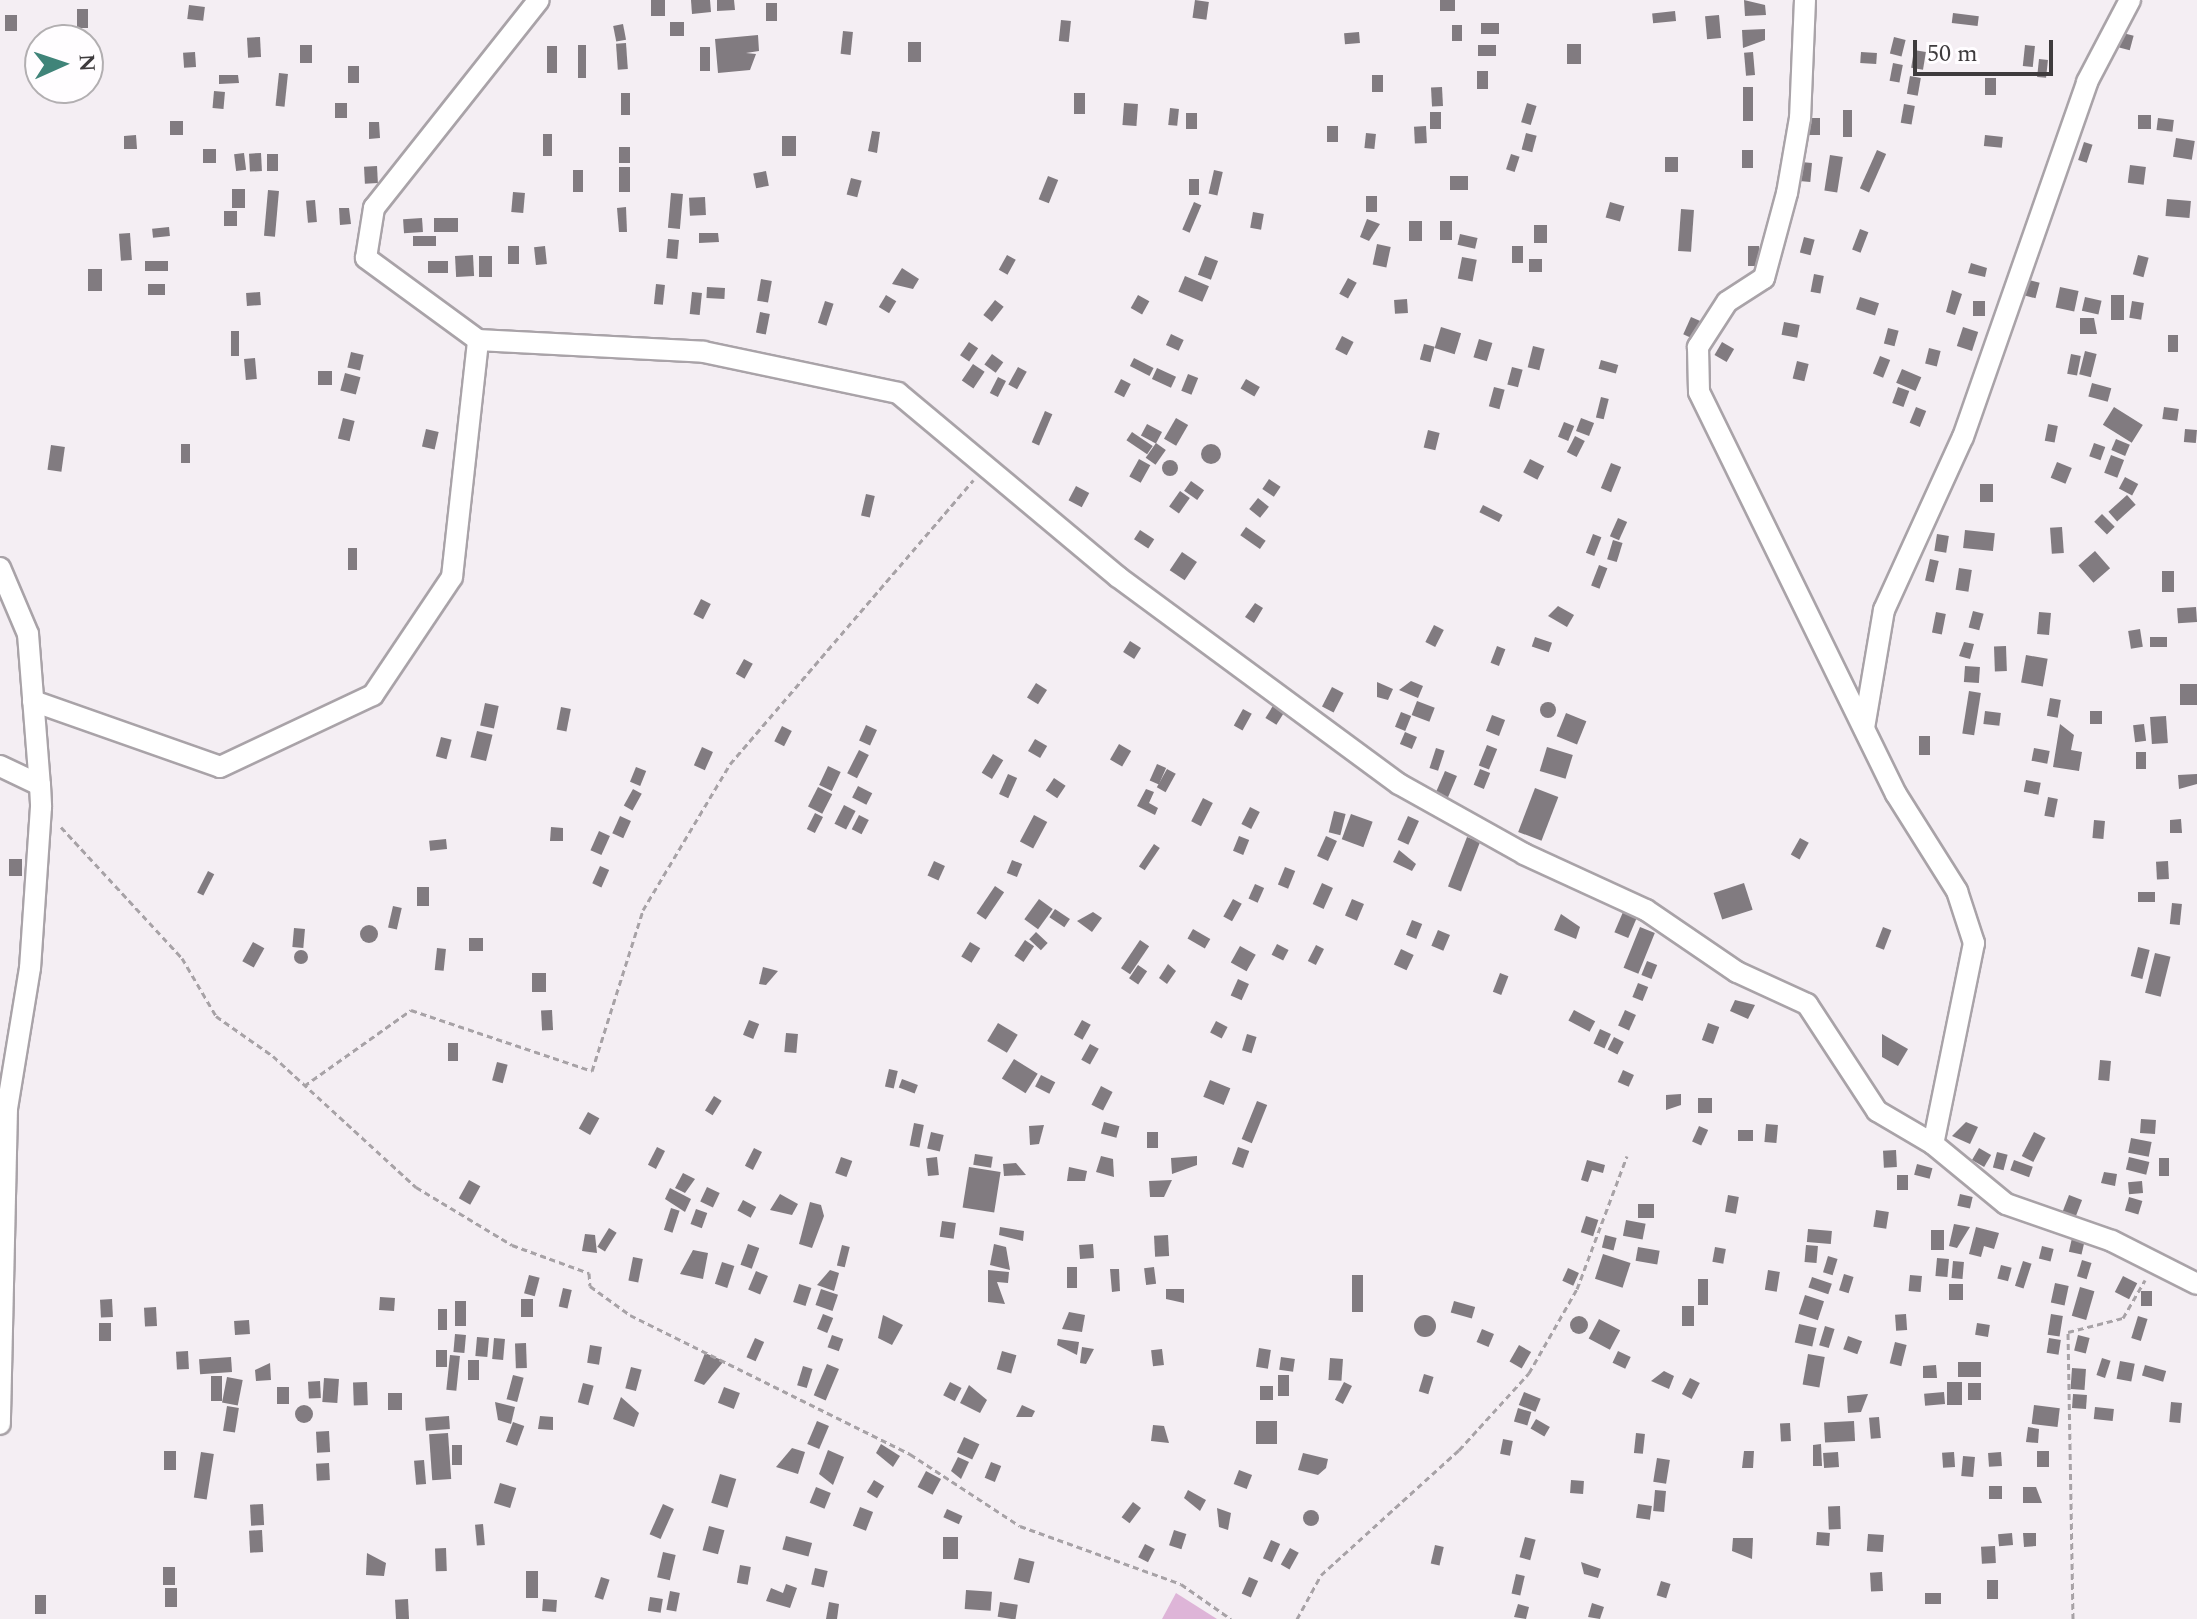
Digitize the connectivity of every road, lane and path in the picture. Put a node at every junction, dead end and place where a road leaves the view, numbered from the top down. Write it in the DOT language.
graph roads {
  1 [pos="539,0"];
  2 [pos="1805,0"];
  3 [pos="2130,0"];
  4 [pos="478,340"];
  5 [pos="985,463"];
  6 [pos="0,568"];
  7 [pos="33,701"];
  8 [pos="1864,728"];
  9 [pos="0,766"];
  10 [pos="40,785"];
  11 [pos="41,807"];
  12 [pos="304,1086"];
  13 [pos="1933,1144"];
  14 [pos="1627,1156"];
  15 [pos="2155,1262"];
  16 [pos="2197,1284"];
  17 [pos="0,1424"];
  18 [pos="1231,1619"];
  19 [pos="1297,1619"];
  20 [pos="2073,1619"];
  1 -- 4 [label="street"];
  2 -- 8 [label="street"];
  3 -- 8 [label="street"];
  4 -- 5 [label="street"];
  4 -- 7 [label="street"];
  5 -- 12 [label="path"];
  5 -- 13 [label="street"];
  6 -- 7 [label="street"];
  7 -- 10 [label="street"];
  8 -- 13 [label="street"];
  9 -- 10 [label="street"];
  10 -- 11 [label="street"];
  11 -- 12 [label="path"];
  11 -- 17 [label="street"];
  12 -- 18 [label="path"];
  13 -- 15 [label="street"];
  14 -- 19 [label="path"];
  15 -- 16 [label="street"];
  15 -- 20 [label="path"];
}
